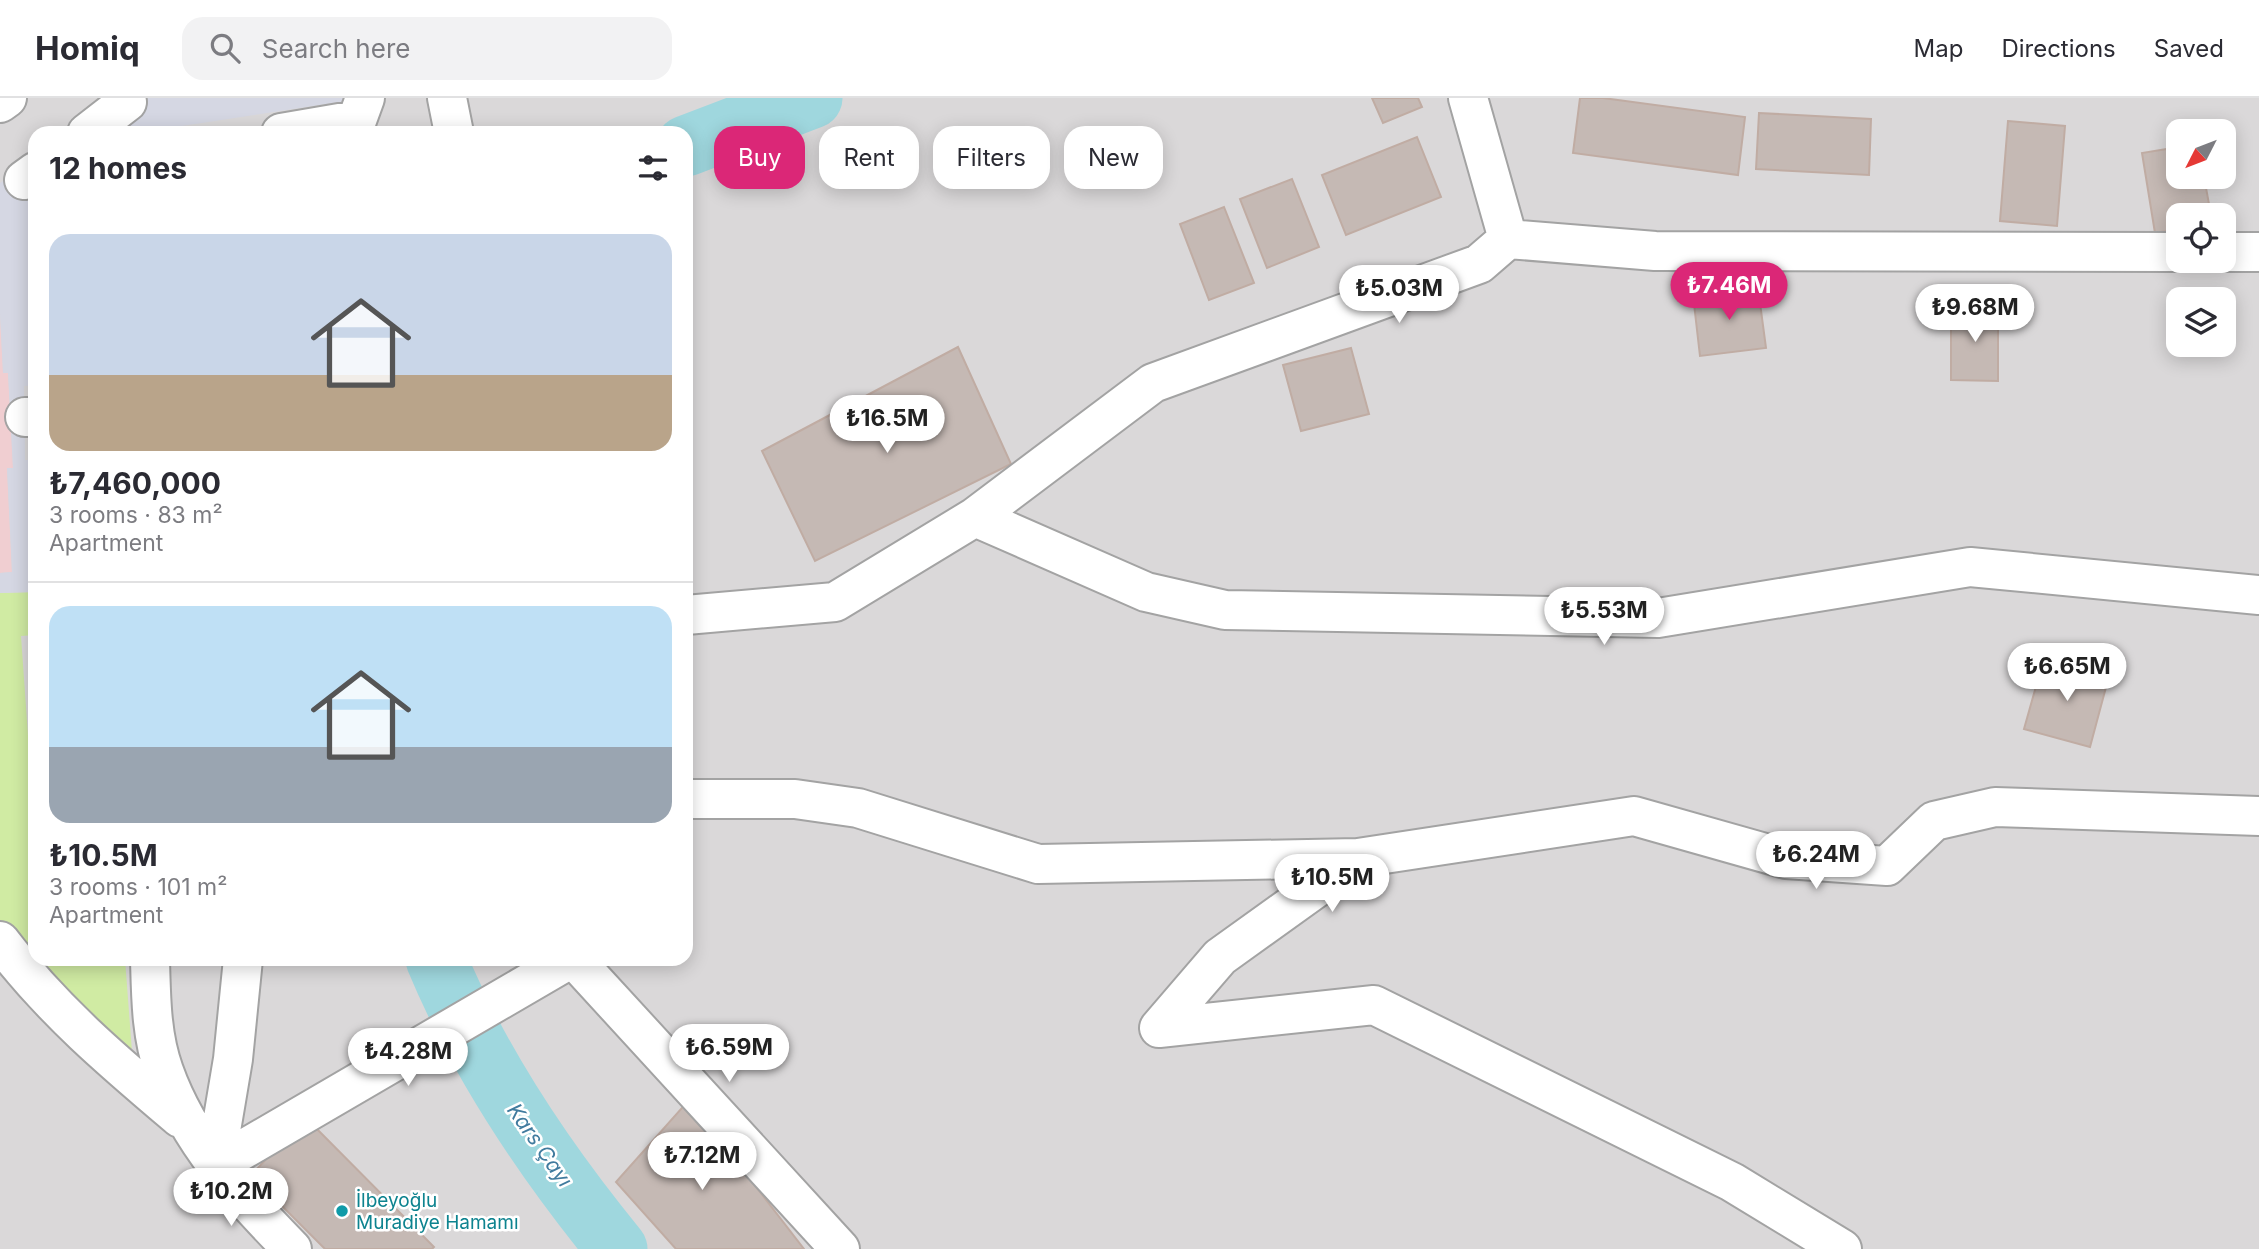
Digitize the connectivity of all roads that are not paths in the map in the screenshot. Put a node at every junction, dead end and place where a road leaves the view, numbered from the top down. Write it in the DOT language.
graph roads {
  1 [pos="7,98"];
  2 [pos="365,98"];
  3 [pos="447,98"];
  4 [pos="1468,98"];
  5 [pos="0,103"];
  6 [pos="128,111"];
  7 [pos="99,126"];
  8 [pos="322,126"];
  9 [pos="453,126"];
  10 [pos="1508,239"];
  11 [pos="2166,252"];
  12 [pos="2236,252"];
  13 [pos="2259,253"];
  14 [pos="975,517"];
  15 [pos="2259,595"];
  16 [pos="693,614"];
  17 [pos="693,799"];
  18 [pos="2259,816"];
  19 [pos="1358,858"];
  20 [pos="0,941"];
  21 [pos="151,966"];
  22 [pos="242,966"];
  23 [pos="560,966"];
  24 [pos="578,966"];
  25 [pos="187,1123"];
  26 [pos="215,1166"];
  27 [pos="292,1249"];
  28 [pos="840,1249"];
  29 [pos="1842,1249"];
  1 -- 5 [label="street"];
  2 -- 8 [label="street"];
  3 -- 9 [label="street"];
  4 -- 10 [label="street"];
  6 -- 7 [label="street"];
  10 -- 11 [label="street"];
  10 -- 14 [label="street"];
  12 -- 13 [label="street"];
  14 -- 15 [label="street"];
  14 -- 16 [label="street"];
  17 -- 19 [label="street"];
  18 -- 19 [label="street"];
  19 -- 29 [label="street"];
  20 -- 25 [label="street"];
  21 -- 25 [label="street"];
  22 -- 26 [label="street"];
  23 -- 26 [label="street"];
  24 -- 28 [label="street"];
  25 -- 26 [label="street"];
  26 -- 27 [label="street"];
}
